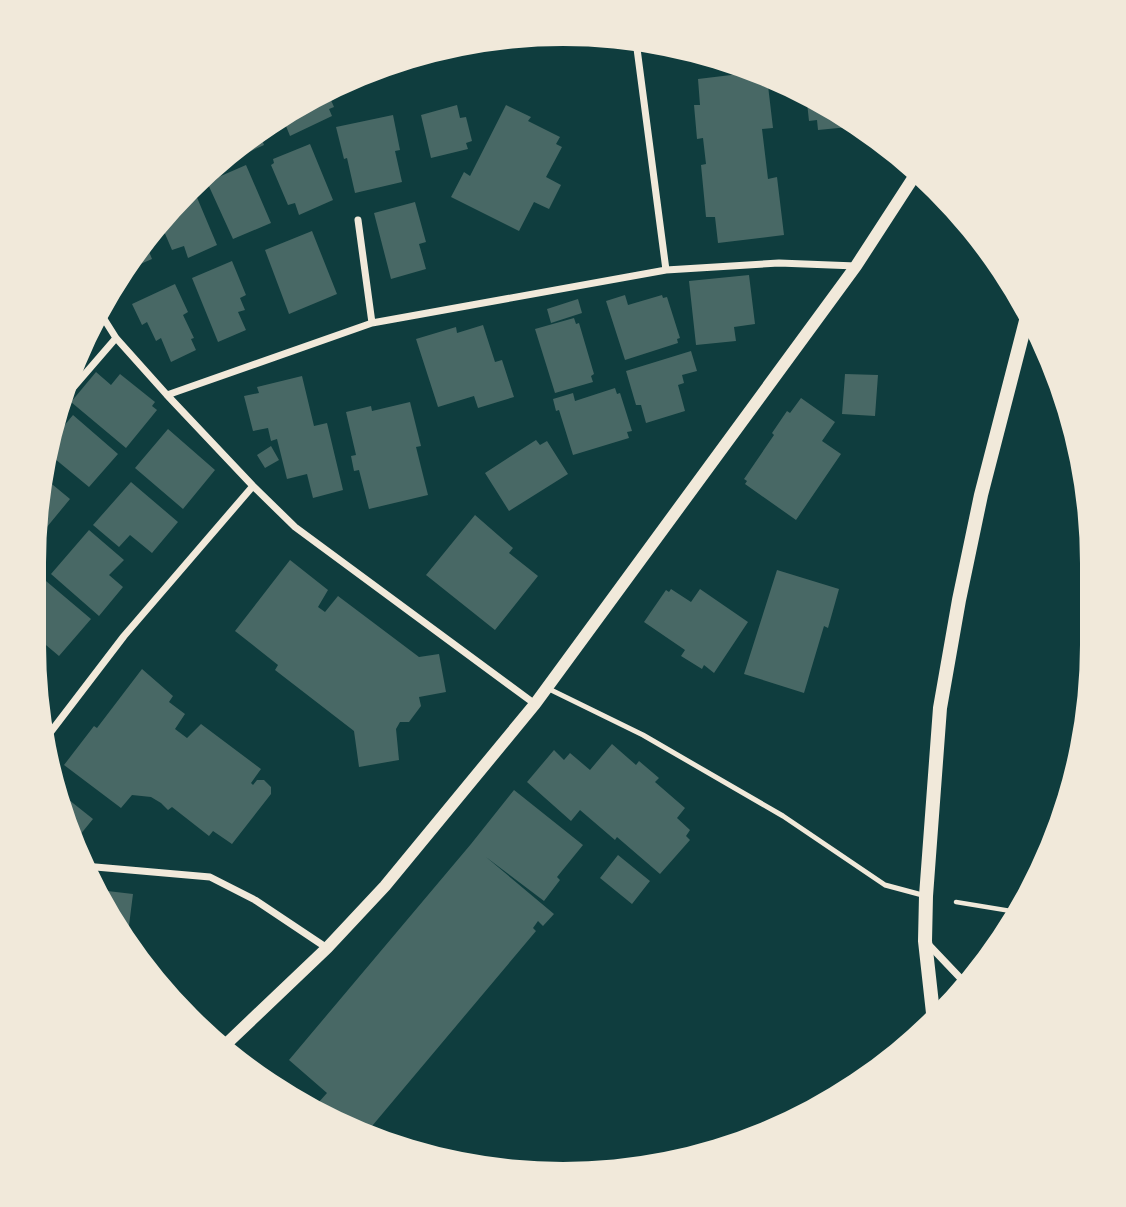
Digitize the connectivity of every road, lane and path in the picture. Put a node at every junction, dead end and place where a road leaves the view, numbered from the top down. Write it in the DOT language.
graph roads {
  1 [pos="637,51"];
  2 [pos="911,181"];
  3 [pos="358,220"];
  4 [pos="856,266"];
  5 [pos="666,270"];
  6 [pos="106,322"];
  7 [pos="372,323"];
  8 [pos="1024,328"];
  9 [pos="116,338"];
  10 [pos="79,381"];
  11 [pos="167,395"];
  12 [pos="253,486"];
  13 [pos="547,688"];
  14 [pos="535,704"];
  15 [pos="53,729"];
  16 [pos="96,867"];
  17 [pos="926,896"];
  18 [pos="1007,910"];
  19 [pos="925,941"];
  20 [pos="327,948"];
  21 [pos="959,977"];
  22 [pos="932,1007"];
  23 [pos="230,1040"];
  1 -- 5 [label="street"];
  2 -- 4 [label="street"];
  3 -- 7 [label="street"];
  4 -- 5 [label="street"];
  4 -- 13 [label="street"];
  5 -- 7 [label="street"];
  6 -- 9 [label="street"];
  7 -- 11 [label="street"];
  8 -- 17 [label="main road"];
  9 -- 10 [label="street"];
  9 -- 11 [label="street"];
  11 -- 12 [label="street"];
  12 -- 14 [label="street"];
  12 -- 15 [label="street"];
  13 -- 14 [label="street"];
  13 -- 17 [label="lane"];
  14 -- 20 [label="street"];
  16 -- 20 [label="street"];
  17 -- 18 [label="path"];
  17 -- 19 [label="main road"];
  19 -- 21 [label="street"];
  19 -- 22 [label="main road"];
  20 -- 23 [label="street"];
}
